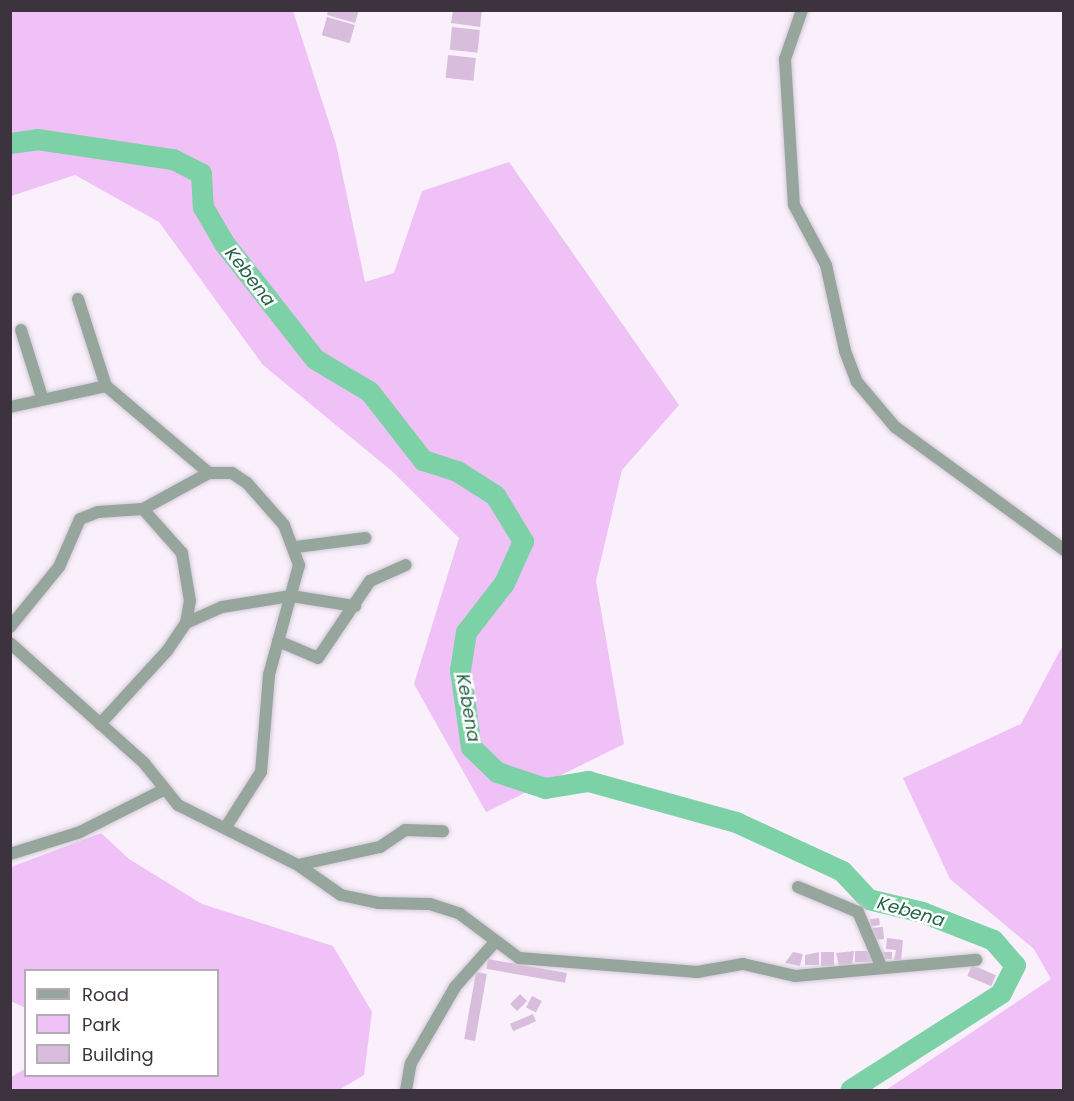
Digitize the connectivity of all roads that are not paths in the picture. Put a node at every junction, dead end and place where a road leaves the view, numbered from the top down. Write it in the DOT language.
graph roads {
  1 [pos="802,10"];
  2 [pos="78,299"];
  3 [pos="21,330"];
  4 [pos="106,386"];
  5 [pos="42,397"];
  6 [pos="10,407"];
  7 [pos="209,473"];
  8 [pos="143,509"];
  9 [pos="365,538"];
  10 [pos="296,547"];
  11 [pos="1064,550"];
  12 [pos="406,565"];
  13 [pos="291,596"];
  14 [pos="355,606"];
  15 [pos="186,622"];
  16 [pos="10,627"];
  17 [pos="278,641"];
  18 [pos="10,643"];
  19 [pos="100,724"];
  20 [pos="163,790"];
  21 [pos="226,826"];
  22 [pos="442,831"];
  23 [pos="10,854"];
  24 [pos="298,865"];
  25 [pos="798,887"];
  26 [pos="495,942"];
  27 [pos="976,960"];
  28 [pos="881,966"];
  29 [pos="406,1090"];
  1 -- 11 [label="street"];
  2 -- 4 [label="street"];
  3 -- 5 [label="street"];
  4 -- 5 [label="street"];
  4 -- 7 [label="street"];
  5 -- 6 [label="street"];
  7 -- 8 [label="street"];
  7 -- 10 [label="street"];
  8 -- 15 [label="street"];
  8 -- 16 [label="street"];
  9 -- 10 [label="street"];
  10 -- 13 [label="street"];
  12 -- 14 [label="street"];
  13 -- 14 [label="street"];
  13 -- 15 [label="street"];
  13 -- 17 [label="street"];
  14 -- 17 [label="street"];
  15 -- 19 [label="street"];
  17 -- 21 [label="street"];
  18 -- 19 [label="street"];
  19 -- 20 [label="street"];
  20 -- 21 [label="street"];
  20 -- 23 [label="street"];
  21 -- 24 [label="street"];
  22 -- 24 [label="street"];
  24 -- 26 [label="street"];
  25 -- 28 [label="street"];
  26 -- 28 [label="street"];
  26 -- 29 [label="street"];
  27 -- 28 [label="street"];
}
